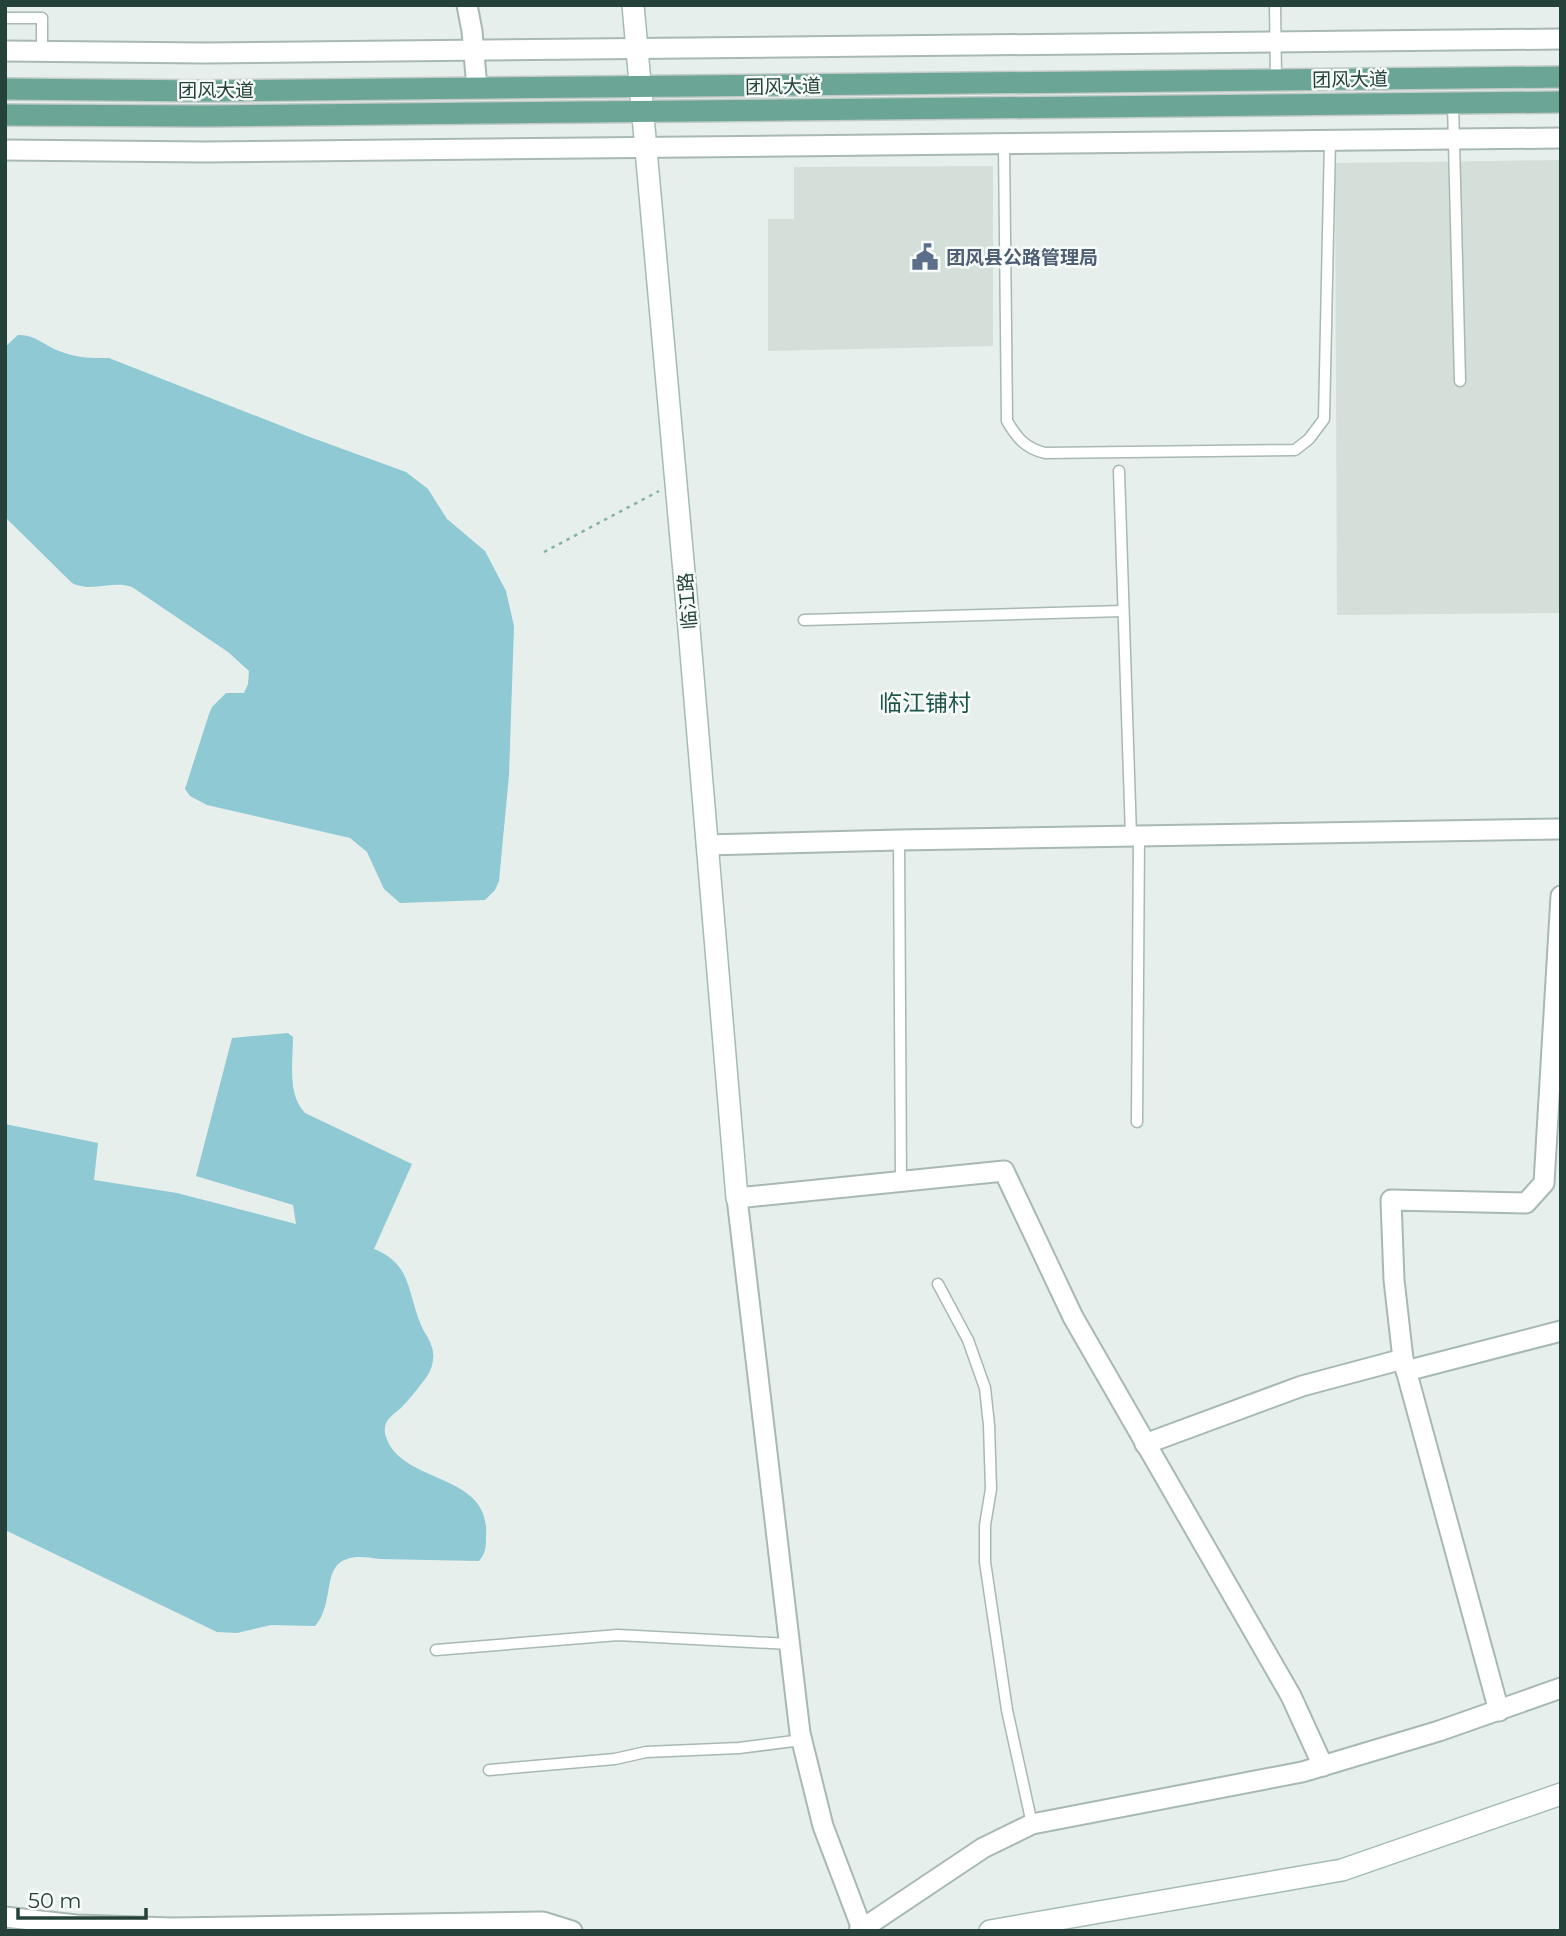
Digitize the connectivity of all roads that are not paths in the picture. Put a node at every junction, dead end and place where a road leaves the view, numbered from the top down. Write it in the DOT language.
graph roads {
  1 [pos="467,5"];
  2 [pos="633,5"];
  3 [pos="1275,5"];
  4 [pos="5,18"];
  5 [pos="1561,39"];
  6 [pos="1276,42"];
  7 [pos="637,49"];
  8 [pos="474,50"];
  9 [pos="5,51"];
  10 [pos="42,51"];
  11 [pos="1561,77"];
  12 [pos="1276,80"];
  13 [pos="640,87"];
  14 [pos="477,88"];
  15 [pos="5,89"];
  16 [pos="1561,102"];
  17 [pos="1453,103"];
  18 [pos="642,112"];
  19 [pos="5,115"];
  20 [pos="1561,138"];
  21 [pos="1454,139"];
  22 [pos="1330,140"];
  23 [pos="1004,145"];
  24 [pos="645,148"];
  25 [pos="5,150"];
  26 [pos="1460,381"];
  27 [pos="1119,471"];
  28 [pos="1123,611"];
  29 [pos="804,620"];
  30 [pos="1561,829"];
  31 [pos="1135,836"];
  32 [pos="899,840"];
  33 [pos="707,845"];
  34 [pos="1561,896"];
  35 [pos="1137,1122"];
  36 [pos="901,1182"];
  37 [pos="737,1198"];
  38 [pos="938,1284"];
  39 [pos="1561,1331"];
  40 [pos="1405,1365"];
  41 [pos="1145,1444"];
  42 [pos="789,1644"];
  43 [pos="436,1650"];
  44 [pos="1561,1688"];
  45 [pos="1499,1711"];
  46 [pos="802,1740"];
  47 [pos="1323,1766"];
  48 [pos="489,1770"];
  49 [pos="1561,1794"];
  50 [pos="1032,1824"];
  51 [pos="5,1917"];
  52 [pos="861,1930"];
  53 [pos="572,1931"];
  54 [pos="990,1931"];
  1 -- 8 [label="street"];
  2 -- 7 [label="street, 临江路"];
  3 -- 6 [label="lane"];
  4 -- 10 [label="lane"];
  5 -- 6 [label="street"];
  6 -- 7 [label="street"];
  6 -- 12 [label="lane"];
  7 -- 8 [label="street"];
  7 -- 13 [label="street, 临江路"];
  8 -- 10 [label="street"];
  8 -- 14 [label="street"];
  9 -- 10 [label="street"];
  11 -- 12 [label="main road, 团风大道"];
  12 -- 13 [label="main road, 团风大道"];
  13 -- 14 [label="main road, 团风大道"];
  13 -- 18 [label="street, 临江路"];
  14 -- 15 [label="main road, 团风大道"];
  16 -- 17 [label="main road, 团风大道"];
  17 -- 18 [label="main road, 团风大道"];
  17 -- 21 [label="lane"];
  18 -- 19 [label="main road, 团风大道"];
  18 -- 24 [label="street, 临江路"];
  20 -- 21 [label="street"];
  21 -- 22 [label="street"];
  21 -- 26 [label="lane"];
  22 -- 23 [label="street"];
  22 -- 23 [label="lane"];
  23 -- 24 [label="street"];
  24 -- 25 [label="street"];
  24 -- 33 [label="street, 临江路"];
  27 -- 28 [label="lane"];
  28 -- 29 [label="lane"];
  28 -- 31 [label="lane"];
  30 -- 31 [label="street"];
  31 -- 32 [label="street"];
  31 -- 35 [label="lane"];
  32 -- 33 [label="street"];
  32 -- 36 [label="lane"];
  33 -- 37 [label="street, 临江路"];
  34 -- 40 [label="street"];
  36 -- 37 [label="street"];
  36 -- 41 [label="street"];
  37 -- 42 [label="street"];
  38 -- 50 [label="lane"];
  39 -- 40 [label="street"];
  40 -- 41 [label="street"];
  40 -- 45 [label="street"];
  41 -- 47 [label="street"];
  42 -- 43 [label="lane"];
  42 -- 46 [label="street"];
  44 -- 45 [label="street"];
  45 -- 47 [label="street"];
  46 -- 48 [label="lane"];
  46 -- 52 [label="street"];
  47 -- 50 [label="street"];
  49 -- 54 [label="street"];
  50 -- 52 [label="street"];
  51 -- 53 [label="street"];
}
